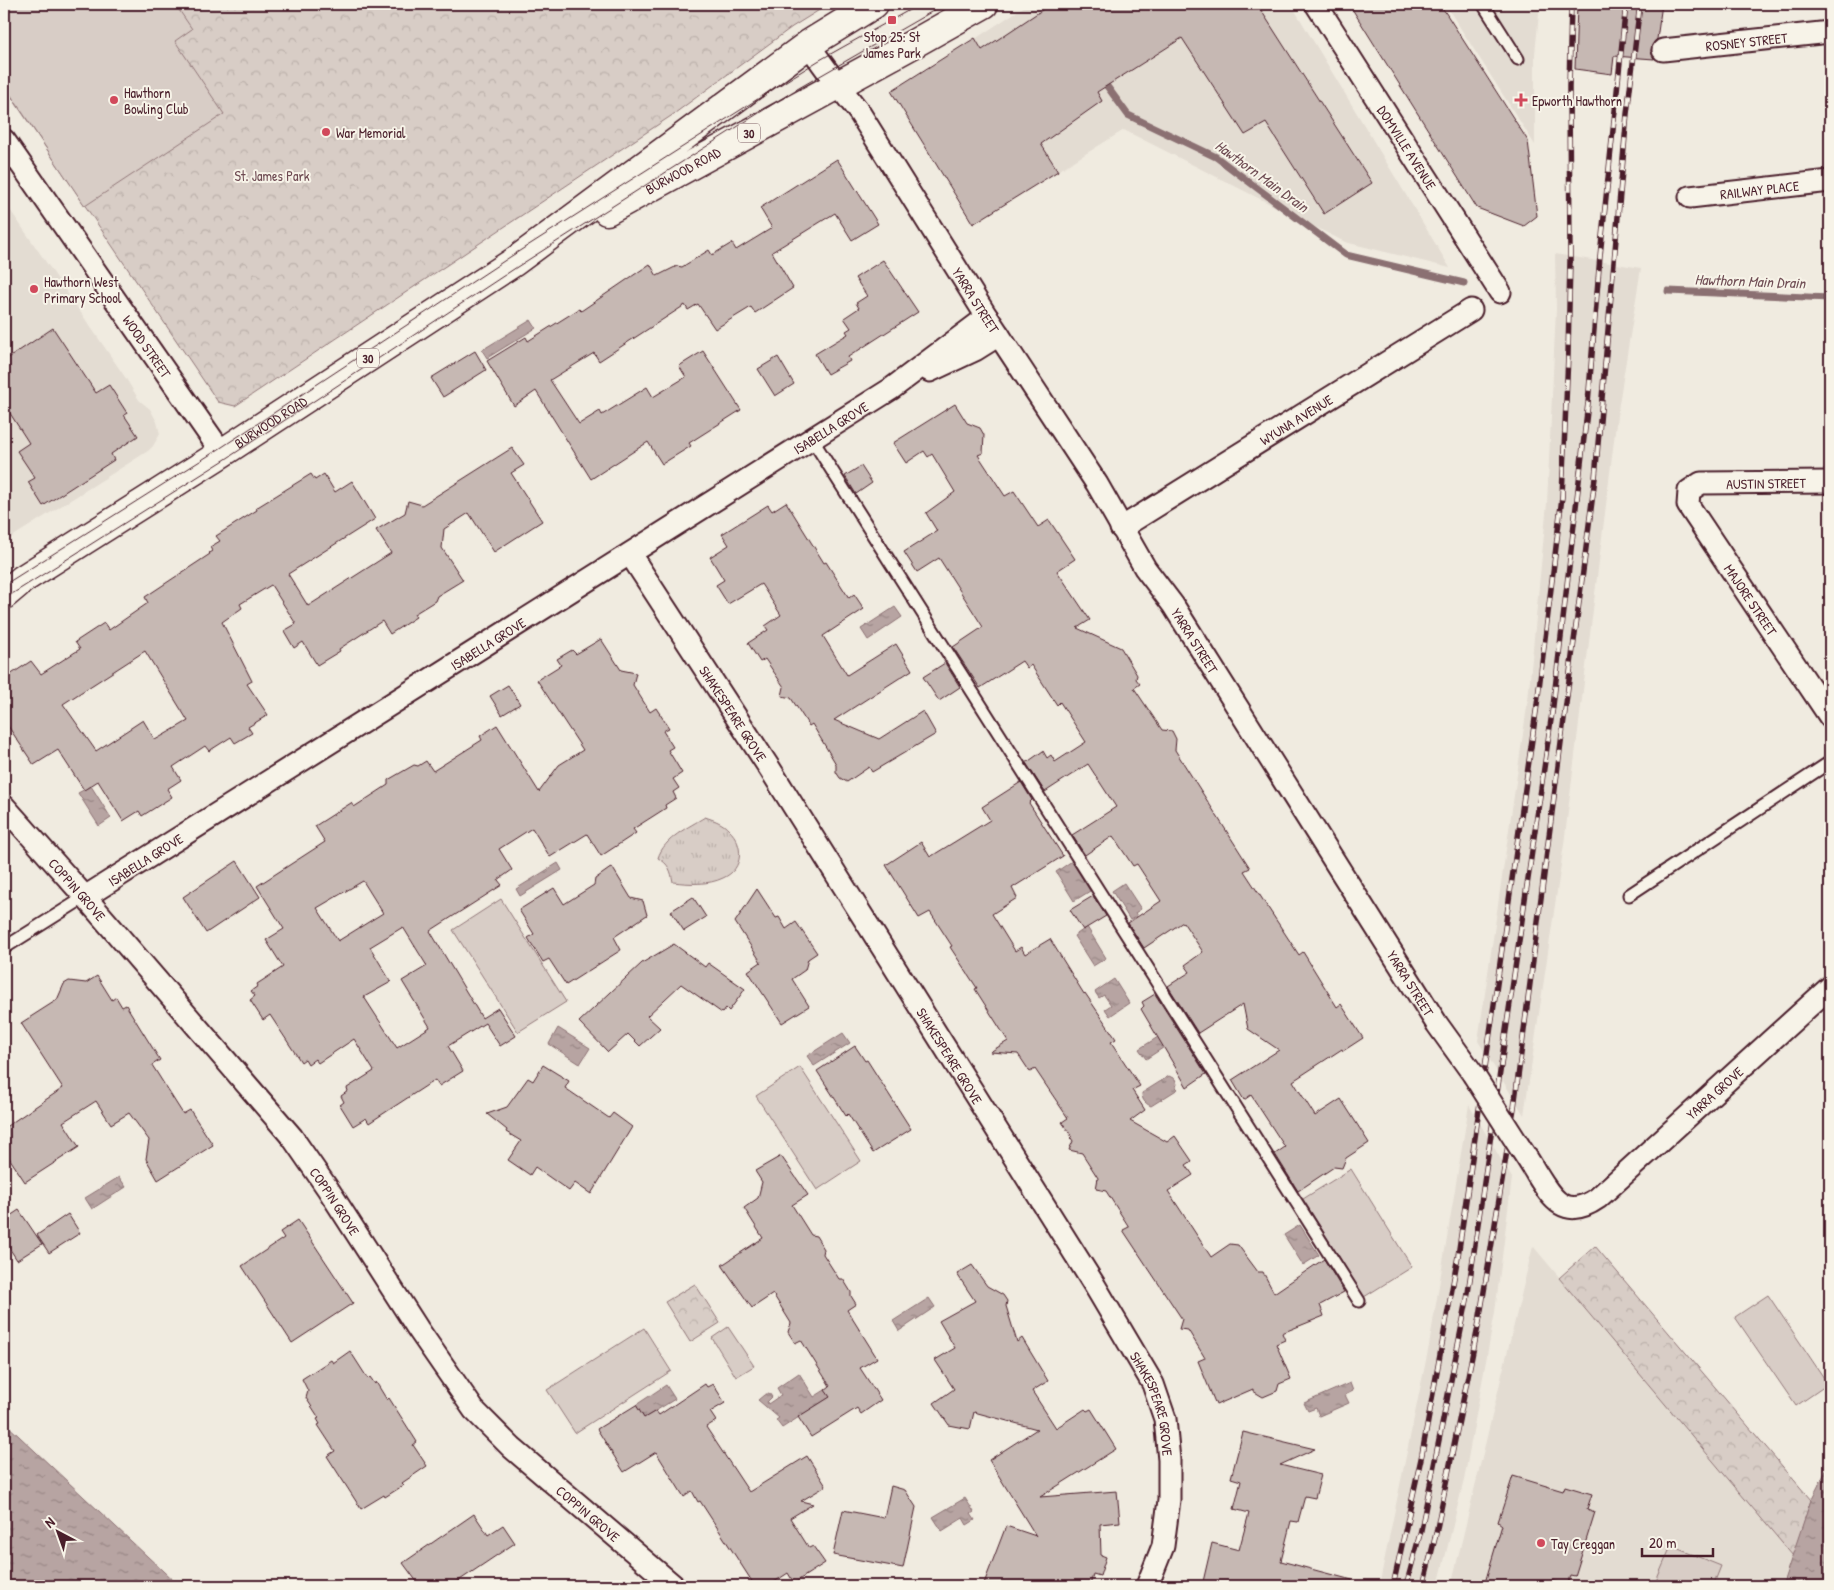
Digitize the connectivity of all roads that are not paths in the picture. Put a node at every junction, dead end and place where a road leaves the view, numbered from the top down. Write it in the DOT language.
graph roads {
  1 [pos="874,4"];
  2 [pos="984,4"];
  3 [pos="1316,4"];
  4 [pos="1483,4"];
  5 [pos="1830,32"];
  6 [pos="809,44"];
  7 [pos="1663,50"];
  8 [pos="1518,59"];
  9 [pos="839,84"];
  10 [pos="4,140"];
  11 [pos="1830,181"];
  12 [pos="1690,197"];
  13 [pos="514,262"];
  14 [pos="1500,292"];
  15 [pos="1471,310"];
  16 [pos="987,317"];
  17 [pos="999,335"];
  18 [pos="891,390"];
  19 [pos="812,439"];
  20 [pos="222,453"];
  21 [pos="1830,482"];
  22 [pos="1701,484"];
  23 [pos="1121,528"];
  24 [pos="630,554"];
  25 [pos="10,587"];
  26 [pos="1830,717"];
  27 [pos="1830,762"];
  28 [pos="4,806"];
  29 [pos="1629,896"];
  30 [pos="85,897"];
  31 [pos="5,949"];
  32 [pos="1830,987"];
  33 [pos="1598,1198"];
  34 [pos="1359,1301"];
  35 [pos="674,1586"];
  36 [pos="1147,1586"];
  1 -- 6 [label="main road, BURWOOD ROAD / 30"];
  2 -- 9 [label="main road, BURWOOD ROAD / 30"];
  3 -- 14 [label="street, DOMVILLE AVENUE"];
  4 -- 8 [label="lane"];
  5 -- 7 [label="street, ROSNEY STREET"];
  6 -- 9 [label="street, YARRA STREET"];
  6 -- 13 [label="main road, BURWOOD ROAD / 30"];
  9 -- 13 [label="main road, BURWOOD ROAD / 30"];
  9 -- 16 [label="street, YARRA STREET"];
  10 -- 20 [label="street, WOOD STREET"];
  11 -- 12 [label="street, RAILWAY PLACE"];
  13 -- 20 [label="main road, BURWOOD ROAD / 30"];
  15 -- 23 [label="street, WYUNA AVENUE"];
  16 -- 17 [label="street, YARRA STREET"];
  16 -- 18 [label="street, ISABELLA GROVE"];
  17 -- 18 [label="street, ISABELLA GROVE"];
  17 -- 23 [label="street, YARRA STREET"];
  18 -- 19 [label="street, ISABELLA GROVE"];
  19 -- 24 [label="street, ISABELLA GROVE"];
  19 -- 34 [label="lane"];
  20 -- 25 [label="main road, BURWOOD ROAD / 30"];
  21 -- 22 [label="street, AUSTIN STREET"];
  22 -- 26 [label="street, MAJORE STREET"];
  23 -- 33 [label="street, YARRA STREET, bridge"];
  24 -- 30 [label="street, ISABELLA GROVE"];
  24 -- 36 [label="street, SHAKESPEARE GROVE"];
  27 -- 29 [label="lane"];
  28 -- 30 [label="street, COPPIN GROVE"];
  30 -- 31 [label="lane"];
  30 -- 35 [label="street, COPPIN GROVE"];
  32 -- 33 [label="street, YARRA GROVE"];
}
